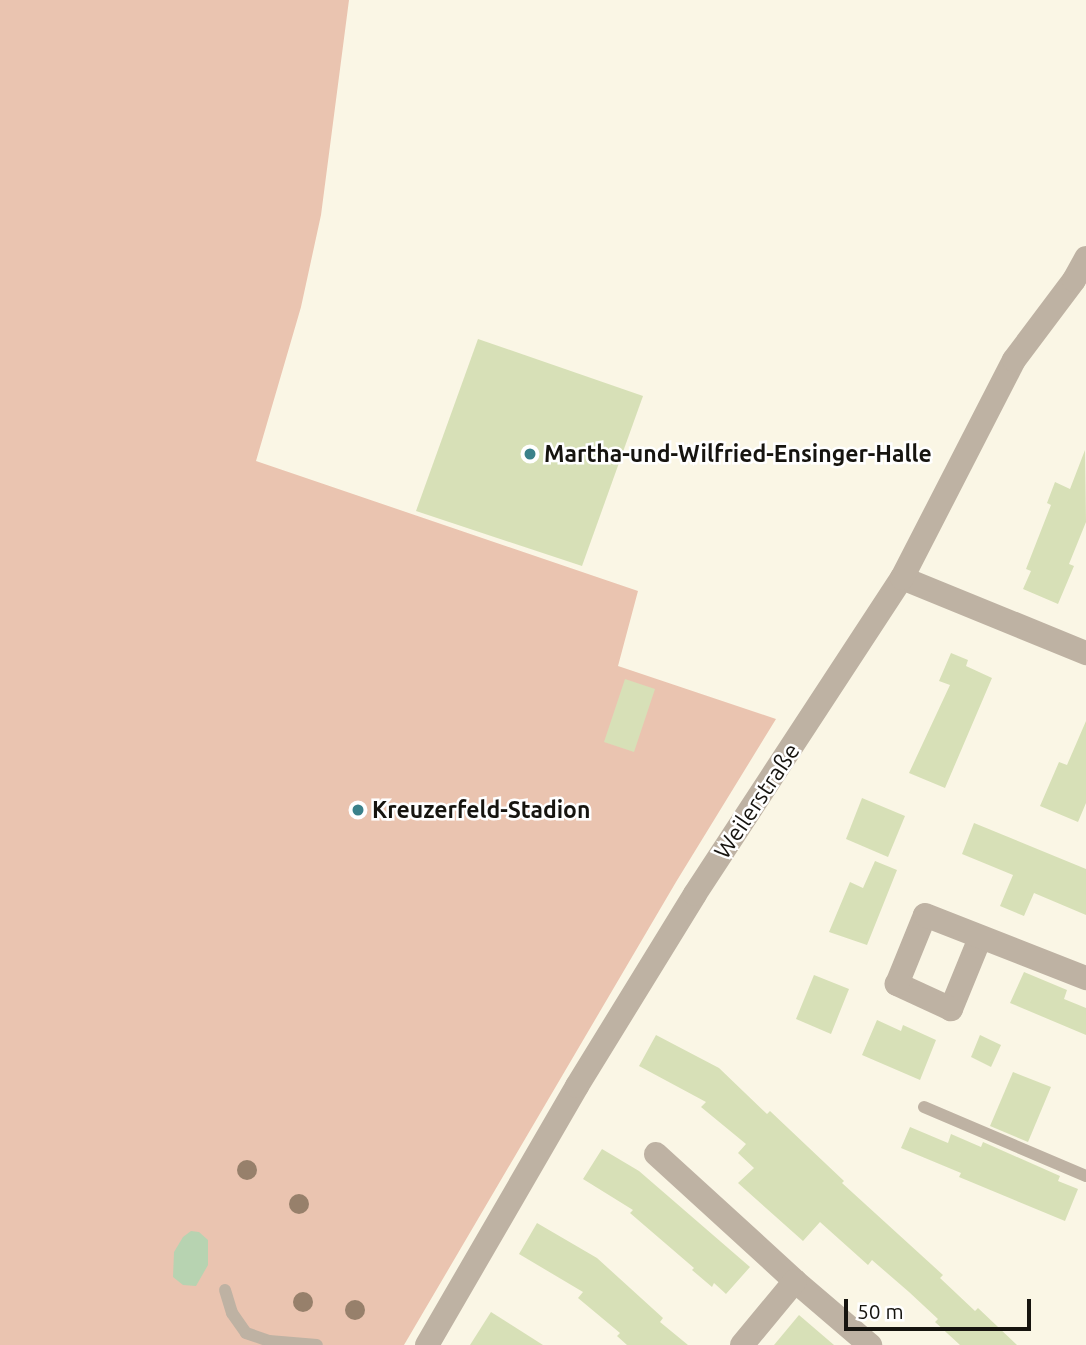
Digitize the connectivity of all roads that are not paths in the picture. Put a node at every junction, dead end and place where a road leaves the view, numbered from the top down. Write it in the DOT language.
graph roads {
  1 [pos="1086,258"];
  2 [pos="1080,278"];
  3 [pos="902,578"];
  4 [pos="1083,643"];
  5 [pos="980,939"];
  6 [pos="1086,978"];
  7 [pos="924,1107"];
  8 [pos="656,1154"];
  9 [pos="1086,1176"];
  10 [pos="795,1282"];
  11 [pos="225,1290"];
  12 [pos="267,1343"];
  13 [pos="317,1345"];
  14 [pos="427,1345"];
  15 [pos="742,1345"];
  16 [pos="870,1345"];
  1 -- 2 [label="street, Weilerstraße"];
  2 -- 3 [label="street, Weilerstraße"];
  3 -- 4 [label="street"];
  3 -- 14 [label="street, Weilerstraße"];
  5 -- 6 [label="street"];
  7 -- 9 [label="lane"];
  8 -- 10 [label="street"];
  10 -- 15 [label="street"];
  10 -- 16 [label="street"];
  11 -- 12 [label="lane"];
  12 -- 13 [label="lane"];
}
